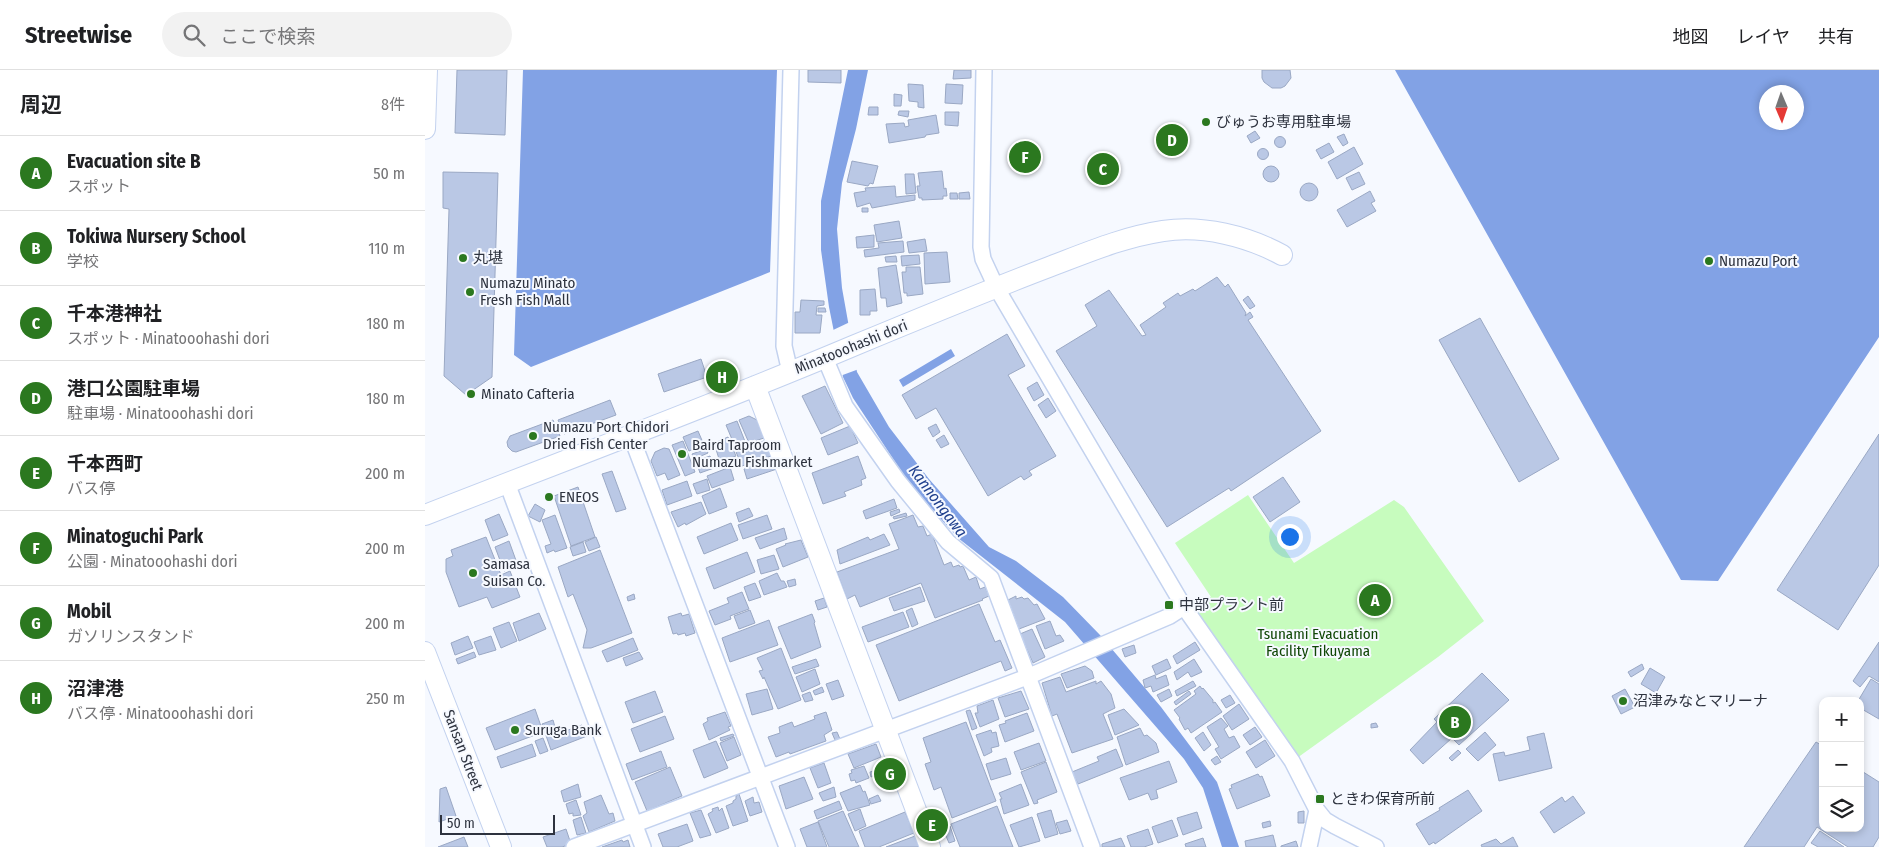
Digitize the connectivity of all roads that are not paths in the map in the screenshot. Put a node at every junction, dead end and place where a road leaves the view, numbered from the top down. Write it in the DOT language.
graph roads {
  1 [pos="427,70"];
  2 [pos="791,70"];
  3 [pos="984,70"];
  4 [pos="425,129"];
  5 [pos="1282,255"];
  6 [pos="997,287"];
  7 [pos="830,356"];
  8 [pos="790,372"];
  9 [pos="755,386"];
  10 [pos="631,436"];
  11 [pos="507,483"];
  12 [pos="425,515"];
  13 [pos="1184,607"];
  14 [pos="425,652"];
  15 [pos="1027,677"];
  16 [pos="885,731"];
  17 [pos="761,778"];
  18 [pos="1317,810"];
  19 [pos="635,825"];
  20 [pos="501,847"];
  21 [pos="574,847"];
  22 [pos="643,847"];
  23 [pos="787,847"];
  24 [pos="930,847"];
  25 [pos="1092,847"];
  26 [pos="1309,847"];
  27 [pos="1376,847"];
  1 -- 4 [label="street"];
  2 -- 8 [label="street"];
  3 -- 6 [label="street"];
  5 -- 6 [label="street, Minatooohashi dori"];
  6 -- 7 [label="street, Minatooohashi dori"];
  6 -- 13 [label="street"];
  7 -- 8 [label="street, Minatooohashi dori"];
  7 -- 15 [label="street"];
  8 -- 9 [label="street, Minatooohashi dori"];
  9 -- 10 [label="street, Minatooohashi dori"];
  9 -- 16 [label="street"];
  10 -- 11 [label="street, Minatooohashi dori"];
  10 -- 17 [label="street"];
  11 -- 12 [label="street, Minatooohashi dori"];
  11 -- 19 [label="street"];
  13 -- 15 [label="street"];
  13 -- 18 [label="street"];
  14 -- 20 [label="street, Sansan Street"];
  15 -- 16 [label="street"];
  15 -- 25 [label="street"];
  16 -- 17 [label="street"];
  16 -- 24 [label="street"];
  17 -- 19 [label="street"];
  17 -- 23 [label="street"];
  18 -- 26 [label="street"];
  18 -- 27 [label="street"];
  19 -- 21 [label="street"];
  19 -- 22 [label="street"];
}
